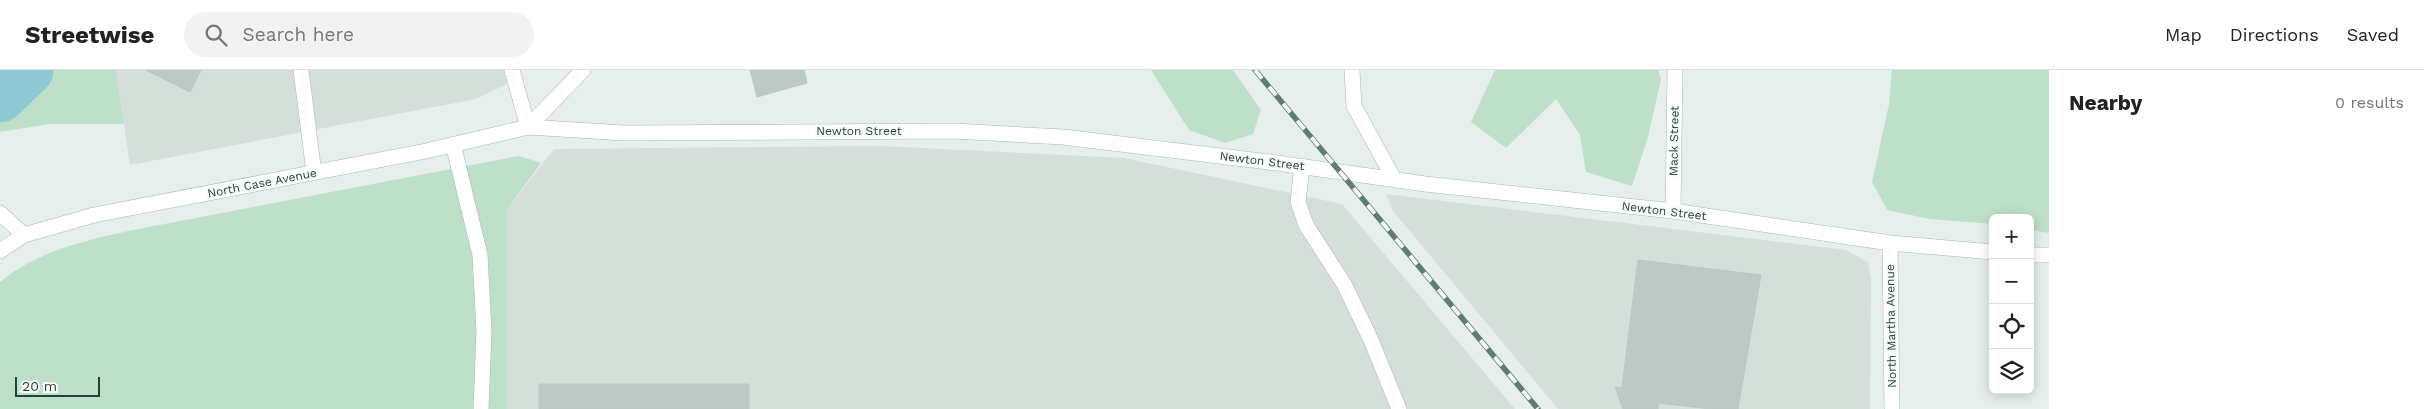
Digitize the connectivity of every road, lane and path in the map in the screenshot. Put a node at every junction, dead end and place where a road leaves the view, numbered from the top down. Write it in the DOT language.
graph roads {
  1 [pos="301,70"];
  2 [pos="512,70"];
  3 [pos="583,70"];
  4 [pos="1352,70"];
  5 [pos="1675,70"];
  6 [pos="528,127"];
  7 [pos="453,144"];
  8 [pos="1302,166"];
  9 [pos="314,173"];
  10 [pos="1394,179"];
  11 [pos="1673,211"];
  12 [pos="0,213"];
  13 [pos="24,235"];
  14 [pos="1890,243"];
  15 [pos="0,251"];
  16 [pos="1989,252"];
  17 [pos="2034,255"];
  18 [pos="2049,255"];
  19 [pos="481,409"];
  20 [pos="1399,409"];
  21 [pos="1892,409"];
  1 -- 9 [label="street"];
  2 -- 6 [label="street"];
  3 -- 6 [label="street"];
  4 -- 10 [label="street"];
  5 -- 11 [label="street, Mack Street"];
  6 -- 7 [label="street, North Case Avenue"];
  6 -- 8 [label="street, Newton Street"];
  7 -- 9 [label="street, North Case Avenue"];
  7 -- 19 [label="street"];
  8 -- 10 [label="street, Newton Street"];
  8 -- 20 [label="street"];
  9 -- 13 [label="street, North Case Avenue"];
  10 -- 11 [label="street, Newton Street"];
  11 -- 14 [label="street, Newton Street"];
  12 -- 13 [label="street"];
  13 -- 15 [label="street, North Case Avenue"];
  14 -- 16 [label="street, Newton Street"];
  14 -- 21 [label="street, North Martha Avenue"];
  17 -- 18 [label="street"];
}
